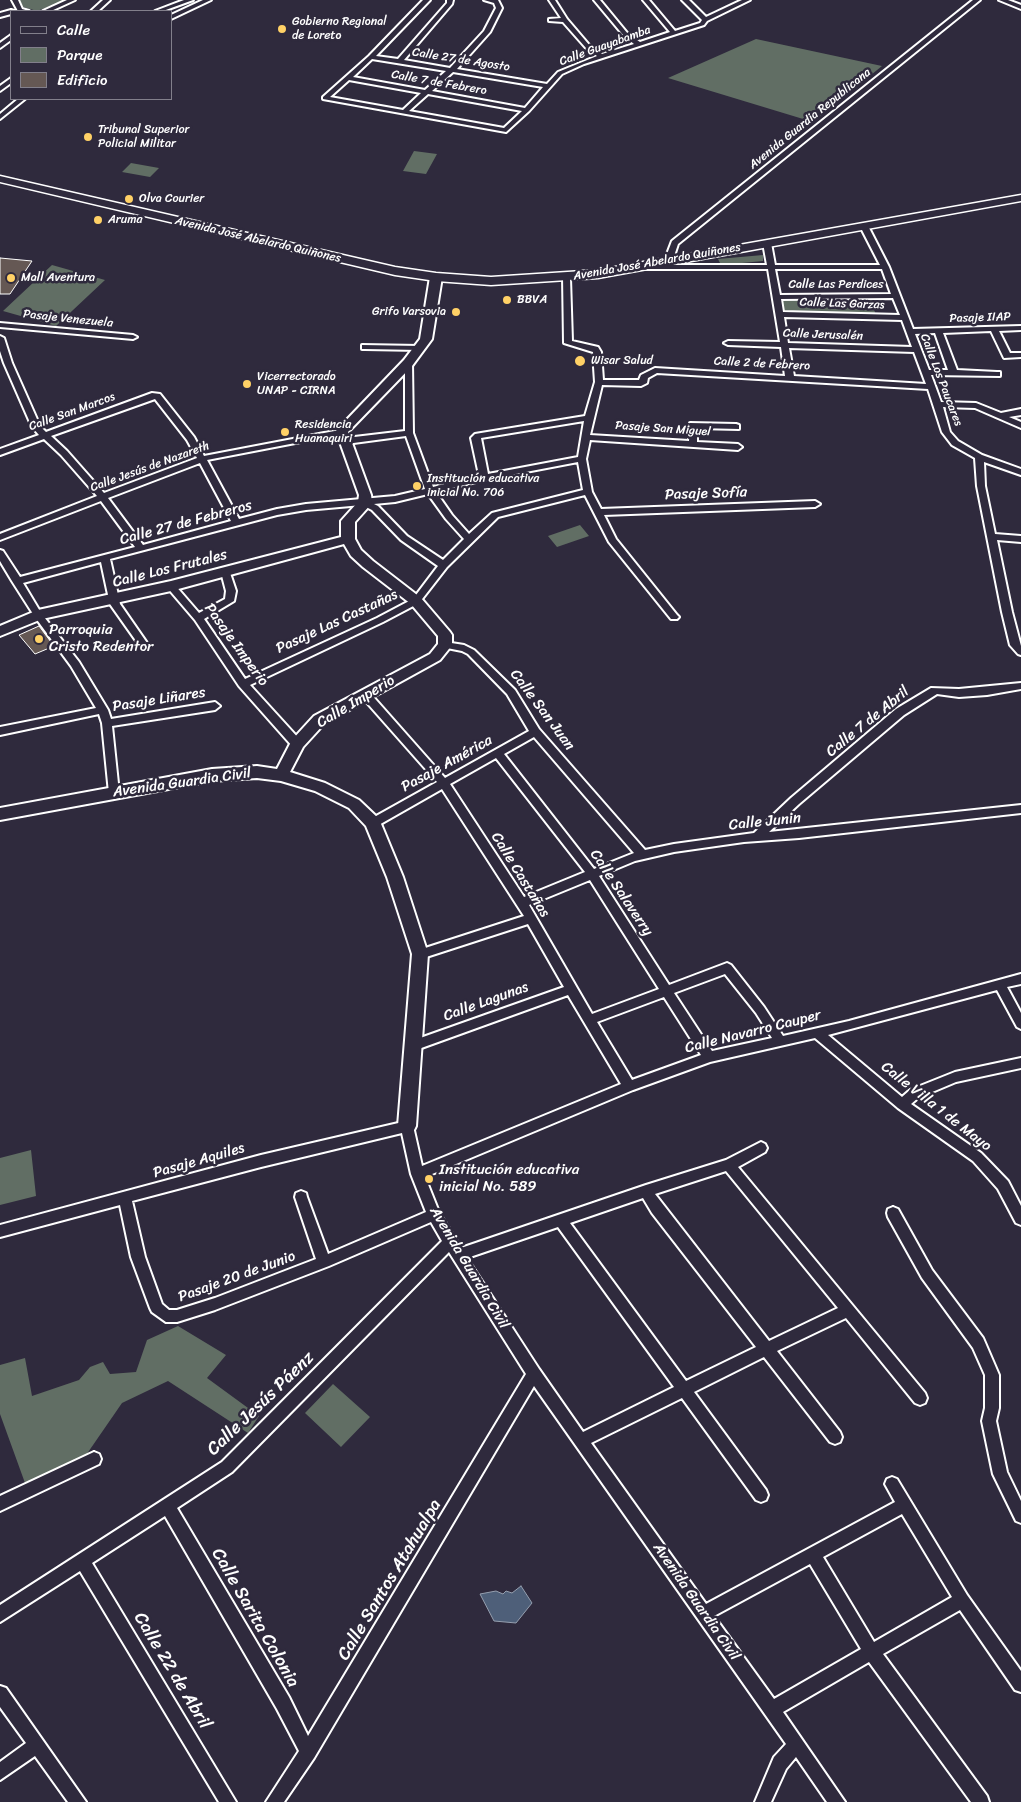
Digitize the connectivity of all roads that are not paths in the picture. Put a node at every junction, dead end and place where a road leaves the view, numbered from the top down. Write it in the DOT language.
graph roads {
  1 [pos="107,0"];
  2 [pos="190,0"];
  3 [pos="208,0"];
  4 [pos="427,0"];
  5 [pos="450,0"];
  6 [pos="487,0"];
  7 [pos="552,0"];
  8 [pos="597,0"];
  9 [pos="646,0"];
  10 [pos="685,0"];
  11 [pos="747,0"];
  12 [pos="977,0"];
  13 [pos="1002,0"];
  14 [pos="68,1"];
  15 [pos="496,1"];
  16 [pos="1021,7"];
  17 [pos="48,10"];
  18 [pos="95,10"];
  19 [pos="164,10"];
  20 [pos="172,16"];
  21 [pos="551,20"];
  22 [pos="565,20"];
  23 [pos="705,20"];
  24 [pos="674,33"];
  25 [pos="10,38"];
  26 [pos="640,45"];
  27 [pos="0,46"];
  28 [pos="371,56"];
  29 [pos="602,57"];
  30 [pos="400,61"];
  31 [pos="453,69"];
  32 [pos="347,78"];
  33 [pos="10,81"];
  34 [pos="547,86"];
  35 [pos="0,89"];
  36 [pos="426,92"];
  37 [pos="21,100"];
  38 [pos="527,110"];
  39 [pos="404,112"];
  40 [pos="0,117"];
  41 [pos="0,179"];
  42 [pos="1021,198"];
  43 [pos="864,226"];
  44 [pos="767,243"];
  45 [pos="668,262"];
  46 [pos="771,267"];
  47 [pos="885,267"];
  48 [pos="637,268"];
  49 [pos="436,278"];
  50 [pos="566,278"];
  51 [pos="896,296"];
  52 [pos="776,297"];
  53 [pos="779,314"];
  54 [pos="904,318"];
  55 [pos="0,325"];
  56 [pos="1021,328"];
  57 [pos="994,329"];
  58 [pos="938,330"];
  59 [pos="909,332"];
  60 [pos="133,337"];
  61 [pos="0,338"];
  62 [pos="728,343"];
  63 [pos="784,346"];
  64 [pos="365,347"];
  65 [pos="420,348"];
  66 [pos="918,350"];
  67 [pos="1021,355"];
  68 [pos="408,363"];
  69 [pos="926,372"];
  70 [pos="953,372"];
  71 [pos="998,374"];
  72 [pos="790,378"];
  73 [pos="599,382"];
  74 [pos="931,387"];
  75 [pos="938,404"];
  76 [pos="1021,412"];
  77 [pos="1001,416"];
  78 [pos="589,418"];
  79 [pos="1021,425"];
  80 [pos="736,427"];
  81 [pos="409,433"];
  82 [pos="44,435"];
  83 [pos="344,436"];
  84 [pos="586,437"];
  85 [pos="693,444"];
  86 [pos="738,446"];
  87 [pos="0,452"];
  88 [pos="979,457"];
  89 [pos="201,459"];
  90 [pos="582,459"];
  91 [pos="1021,472"];
  92 [pos="484,477"];
  93 [pos="430,490"];
  94 [pos="588,492"];
  95 [pos="103,498"];
  96 [pos="365,503"];
  97 [pos="815,504"];
  98 [pos="598,512"];
  99 [pos="237,523"];
  100 [pos="991,536"];
  101 [pos="0,537"];
  102 [pos="348,539"];
  103 [pos="470,539"];
  104 [pos="1021,539"];
  105 [pos="141,549"];
  106 [pos="0,553"];
  107 [pos="106,559"];
  108 [pos="444,566"];
  109 [pos="226,572"];
  110 [pos="17,582"];
  111 [pos="171,586"];
  112 [pos="114,599"];
  113 [pos="416,601"];
  114 [pos="38,615"];
  115 [pos="674,617"];
  116 [pos="198,618"];
  117 [pos="0,631"];
  118 [pos="142,643"];
  119 [pos="445,645"];
  120 [pos="1021,652"];
  121 [pos="243,684"];
  122 [pos="1021,686"];
  123 [pos="365,694"];
  124 [pos="215,706"];
  125 [pos="103,710"];
  126 [pos="107,723"];
  127 [pos="0,731"];
  128 [pos="535,732"];
  129 [pos="297,744"];
  130 [pos="498,753"];
  131 [pos="281,775"];
  132 [pos="444,783"];
  133 [pos="114,792"];
  134 [pos="1021,809"];
  135 [pos="0,814"];
  136 [pos="373,823"];
  137 [pos="757,837"];
  138 [pos="643,855"];
  139 [pos="592,874"];
  140 [pos="522,903"];
  141 [pos="530,919"];
  142 [pos="420,954"];
  143 [pos="1021,978"];
  144 [pos="1000,985"];
  145 [pos="571,989"];
  146 [pos="666,991"];
  147 [pos="588,1020"];
  148 [pos="1021,1024"];
  149 [pos="817,1033"];
  150 [pos="780,1041"];
  151 [pos="413,1046"];
  152 [pos="709,1057"];
  153 [pos="1021,1063"];
  154 [pos="630,1086"];
  155 [pos="908,1099"];
  156 [pos="407,1126"];
  157 [pos="761,1148"];
  158 [pos="730,1166"];
  159 [pos="417,1174"];
  160 [pos="646,1191"];
  161 [pos="300,1197"];
  162 [pos="125,1199"];
  163 [pos="893,1213"];
  164 [pos="434,1215"];
  165 [pos="1021,1219"];
  166 [pos="561,1221"];
  167 [pos="0,1231"];
  168 [pos="450,1242"];
  169 [pos="458,1255"];
  170 [pos="324,1262"];
  171 [pos="847,1310"];
  172 [pos="768,1349"];
  173 [pos="534,1374"];
  174 [pos="684,1390"];
  175 [pos="920,1398"];
  176 [pos="834,1437"];
  177 [pos="581,1440"];
  178 [pos="94,1459"];
  179 [pos="892,1484"];
  180 [pos="761,1495"];
  181 [pos="0,1504"];
  182 [pos="167,1505"];
  183 [pos="904,1505"];
  184 [pos="1021,1516"];
  185 [pos="813,1554"];
  186 [pos="82,1561"];
  187 [pos="962,1600"];
  188 [pos="704,1613"];
  189 [pos="0,1614"];
  190 [pos="871,1652"];
  191 [pos="1021,1684"];
  192 [pos="0,1694"];
  193 [pos="772,1709"];
  194 [pos="797,1744"];
  195 [pos="36,1746"];
  196 [pos="308,1752"];
  197 [pos="0,1772"];
  198 [pos="78,1802"];
  199 [pos="228,1802"];
  200 [pos="274,1802"];
  201 [pos="763,1802"];
  202 [pos="838,1802"];
  203 [pos="981,1802"];
  1 -- 18 [label="street"];
  2 -- 19 [label="street"];
  3 -- 20 [label="street"];
  4 -- 28 [label="street"];
  5 -- 30 [label="street"];
  6 -- 15 [label="street"];
  7 -- 22 [label="street"];
  8 -- 26 [label="street"];
  9 -- 24 [label="street"];
  10 -- 23 [label="street"];
  11 -- 23 [label="street, Calle Guayabamba"];
  12 -- 45 [label="street, Avenida Guardia Republicana"];
  13 -- 16 [label="street"];
  14 -- 17 [label="street"];
  15 -- 31 [label="street"];
  21 -- 22 [label="street"];
  22 -- 29 [label="street"];
  23 -- 24 [label="street, Calle Guayabamba"];
  24 -- 26 [label="street, Calle Guayabamba"];
  25 -- 27 [label="street"];
  26 -- 29 [label="street, Calle Guayabamba"];
  28 -- 30 [label="street, Calle 27 de Agosto"];
  28 -- 32 [label="street"];
  29 -- 34 [label="street, Calle Guayabamba"];
  30 -- 31 [label="street, Calle 27 de Agosto"];
  31 -- 34 [label="street, Calle 27 de Agosto"];
  31 -- 36 [label="street"];
  32 -- 36 [label="street, Calle 7 de Febrero"];
  32 -- 39 [label="street"];
  33 -- 35 [label="street"];
  34 -- 38 [label="street, Calle Guayabamba"];
  36 -- 38 [label="street, Calle 7 de Febrero"];
  36 -- 39 [label="street"];
  37 -- 40 [label="street"];
  38 -- 39 [label="street, Calle Guayabamba"];
  41 -- 49 [label="main road, Avenida José Abelardo Quiñones"];
  42 -- 43 [label="main road, Avenida José Abelardo Quiñones"];
  43 -- 44 [label="main road, Avenida José Abelardo Quiñones"];
  43 -- 47 [label="street, Calle Los Paucares"];
  44 -- 45 [label="main road, Avenida José Abelardo Quiñones"];
  44 -- 46 [label="street"];
  45 -- 48 [label="main road, Avenida José Abelardo Quiñones"];
  46 -- 47 [label="street"];
  46 -- 48 [label="street"];
  46 -- 52 [label="street"];
  47 -- 51 [label="street, Calle Los Paucares"];
  48 -- 50 [label="main road, Avenida José Abelardo Quiñones"];
  49 -- 50 [label="main road, Avenida José Abelardo Quiñones"];
  49 -- 65 [label="street"];
  50 -- 73 [label="street"];
  51 -- 52 [label="street, Calle Las Perdices"];
  51 -- 54 [label="street, Calle Los Paucares"];
  52 -- 53 [label="street"];
  53 -- 54 [label="street, Calle Las Garzas"];
  53 -- 63 [label="street"];
  54 -- 59 [label="street, Calle Los Paucares"];
  55 -- 60 [label="street, Pasaje Venezuela"];
  56 -- 57 [label="street, Pasaje IIAP"];
  57 -- 58 [label="street, Pasaje IIAP"];
  57 -- 67 [label="street"];
  58 -- 59 [label="street, Pasaje IIAP"];
  58 -- 70 [label="street"];
  59 -- 66 [label="street, Calle Los Paucares"];
  61 -- 82 [label="street"];
  62 -- 63 [label="street, Calle Jerusalén"];
  63 -- 66 [label="street, Calle Jerusalén"];
  63 -- 72 [label="street"];
  64 -- 65 [label="street"];
  65 -- 68 [label="street"];
  66 -- 69 [label="street, Calle Los Paucares"];
  68 -- 81 [label="street"];
  68 -- 83 [label="street"];
  69 -- 70 [label="street"];
  69 -- 74 [label="street, Calle Los Paucares"];
  70 -- 71 [label="street"];
  72 -- 73 [label="street, Calle 2 de Febrero"];
  72 -- 74 [label="street, Calle 2 de Febrero"];
  73 -- 78 [label="street"];
  74 -- 75 [label="street, Calle Los Paucares"];
  75 -- 77 [label="street"];
  75 -- 88 [label="street, Calle Los Paucares"];
  76 -- 77 [label="street"];
  77 -- 79 [label="street"];
  78 -- 84 [label="street"];
  78 -- 92 [label="street"];
  80 -- 85 [label="street"];
  81 -- 83 [label="street, Calle Jesús de Nazareth"];
  81 -- 93 [label="street"];
  82 -- 87 [label="street, Calle San Marcos"];
  82 -- 89 [label="street, Calle San Marcos"];
  82 -- 95 [label="street"];
  83 -- 89 [label="street, Calle Jesús de Nazareth"];
  83 -- 96 [label="street"];
  84 -- 85 [label="street, Pasaje San Miguel"];
  84 -- 90 [label="street"];
  85 -- 86 [label="street, Pasaje San Miguel"];
  88 -- 91 [label="street, Calle Los Paucares"];
  88 -- 100 [label="street"];
  89 -- 95 [label="street, Calle Jesús de Nazareth"];
  89 -- 99 [label="street"];
  90 -- 92 [label="street, Calle 27 de Febreros"];
  90 -- 94 [label="street"];
  92 -- 93 [label="street, Calle 27 de Febreros"];
  93 -- 96 [label="street, Calle 27 de Febreros"];
  93 -- 103 [label="street"];
  94 -- 98 [label="street"];
  94 -- 103 [label="street"];
  95 -- 101 [label="street, Calle Jesús de Nazareth"];
  95 -- 105 [label="street"];
  96 -- 99 [label="street, Calle 27 de Febreros"];
  96 -- 102 [label="street"];
  96 -- 108 [label="street"];
  97 -- 98 [label="street, Pasaje Sofía"];
  98 -- 115 [label="street"];
  99 -- 105 [label="street, Calle 27 de Febreros"];
  100 -- 104 [label="street"];
  100 -- 120 [label="street"];
  102 -- 109 [label="street, Calle Los Frutales"];
  102 -- 113 [label="street"];
  103 -- 108 [label="street"];
  105 -- 107 [label="street, Calle 27 de Febreros"];
  106 -- 110 [label="street"];
  107 -- 110 [label="street, Calle 27 de Febreros"];
  107 -- 112 [label="street"];
  108 -- 113 [label="street"];
  109 -- 111 [label="street, Calle Los Frutales"];
  109 -- 116 [label="street"];
  110 -- 114 [label="street"];
  111 -- 112 [label="street, Calle Los Frutales"];
  111 -- 116 [label="street, Pasaje Imperio"];
  112 -- 114 [label="street, Calle Los Frutales"];
  112 -- 118 [label="street"];
  113 -- 119 [label="street"];
  113 -- 121 [label="street, Pasaje Las Castañas"];
  114 -- 117 [label="street, Calle Los Frutales"];
  114 -- 125 [label="street"];
  116 -- 121 [label="street, Pasaje Imperio"];
  119 -- 123 [label="street, Calle Imperio"];
  119 -- 128 [label="street, Calle San Juan"];
  121 -- 129 [label="street, Pasaje Imperio"];
  122 -- 137 [label="street, Calle 7 de Abril"];
  123 -- 129 [label="street, Calle Imperio"];
  123 -- 132 [label="street, Calle Castañas"];
  124 -- 126 [label="street, Pasaje Liñares"];
  125 -- 126 [label="street"];
  125 -- 127 [label="street"];
  126 -- 133 [label="street"];
  128 -- 130 [label="street, Pasaje América"];
  128 -- 138 [label="street, Calle San Juan"];
  129 -- 131 [label="street, Calle Imperio"];
  130 -- 132 [label="street, Pasaje América"];
  130 -- 139 [label="street, Calle Salaverry"];
  131 -- 133 [label="street, Avenida Guardia Civil"];
  131 -- 136 [label="street, Avenida Guardia Civil"];
  132 -- 136 [label="street, Pasaje América"];
  132 -- 140 [label="street, Calle Castañas"];
  133 -- 135 [label="street, Avenida Guardia Civil"];
  134 -- 137 [label="street, Calle Junin"];
  136 -- 142 [label="street, Avenida Guardia Civil"];
  137 -- 138 [label="street, Calle Junin"];
  138 -- 139 [label="street, Calle Junin"];
  139 -- 140 [label="street, Calle Junin"];
  139 -- 146 [label="street, Calle Salaverry"];
  140 -- 141 [label="street, Calle Castañas"];
  141 -- 142 [label="street"];
  141 -- 145 [label="street, Calle Castañas"];
  142 -- 151 [label="street, Avenida Guardia Civil"];
  143 -- 144 [label="street, Calle Navarro Cauper"];
  144 -- 148 [label="street"];
  144 -- 149 [label="street, Calle Navarro Cauper"];
  145 -- 147 [label="street, Calle Castañas"];
  145 -- 151 [label="street, Calle Lagunas"];
  146 -- 147 [label="street"];
  146 -- 150 [label="street"];
  146 -- 152 [label="street, Calle Salaverry"];
  147 -- 154 [label="street, Calle Castañas"];
  149 -- 150 [label="street, Calle Navarro Cauper"];
  149 -- 155 [label="street, Calle Villa 1 de Mayo"];
  150 -- 152 [label="street, Calle Navarro Cauper"];
  151 -- 156 [label="street, Avenida Guardia Civil"];
  152 -- 154 [label="street, Calle Navarro Cauper"];
  153 -- 155 [label="street"];
  154 -- 159 [label="street, Calle Navarro Cauper"];
  155 -- 165 [label="street, Calle Villa 1 de Mayo"];
  156 -- 159 [label="street, Avenida Guardia Civil"];
  156 -- 162 [label="street, Pasaje Aquiles"];
  157 -- 158 [label="street"];
  158 -- 160 [label="street"];
  158 -- 171 [label="street"];
  159 -- 164 [label="street, Avenida Guardia Civil"];
  160 -- 166 [label="street"];
  160 -- 172 [label="street"];
  161 -- 170 [label="street"];
  162 -- 167 [label="street, Pasaje Aquiles"];
  162 -- 170 [label="street, Pasaje 20 de Junio"];
  163 -- 184 [label="street"];
  164 -- 168 [label="street, Avenida Guardia Civil"];
  164 -- 170 [label="street, Pasaje 20 de Junio"];
  166 -- 169 [label="street"];
  166 -- 174 [label="street"];
  168 -- 169 [label="street, Avenida Guardia Civil"];
  168 -- 182 [label="street, Calle Jesús Páenz"];
  169 -- 173 [label="street, Avenida Guardia Civil"];
  171 -- 172 [label="street"];
  171 -- 175 [label="street"];
  172 -- 174 [label="street"];
  172 -- 176 [label="street"];
  173 -- 177 [label="street, Avenida Guardia Civil"];
  173 -- 196 [label="street, Calle Santos Atahualpa"];
  174 -- 177 [label="street"];
  174 -- 180 [label="street"];
  177 -- 188 [label="street, Avenida Guardia Civil"];
  178 -- 181 [label="street"];
  179 -- 183 [label="street"];
  182 -- 186 [label="street, Calle Jesús Páenz"];
  182 -- 196 [label="street, Calle Sarita Colonia"];
  183 -- 185 [label="street"];
  183 -- 187 [label="street"];
  185 -- 188 [label="street"];
  185 -- 190 [label="street"];
  186 -- 189 [label="street, Calle Jesús Páenz"];
  186 -- 199 [label="street, Calle 22 de Abril"];
  187 -- 190 [label="street"];
  187 -- 191 [label="street"];
  188 -- 193 [label="street, Avenida Guardia Civil"];
  190 -- 193 [label="street"];
  190 -- 203 [label="street"];
  192 -- 195 [label="street"];
  193 -- 194 [label="street, Avenida Guardia Civil"];
  194 -- 201 [label="street"];
  194 -- 202 [label="street, Avenida Guardia Civil"];
  195 -- 197 [label="street"];
  195 -- 198 [label="street"];
  196 -- 200 [label="street, Calle Santos Atahualpa"];
}
